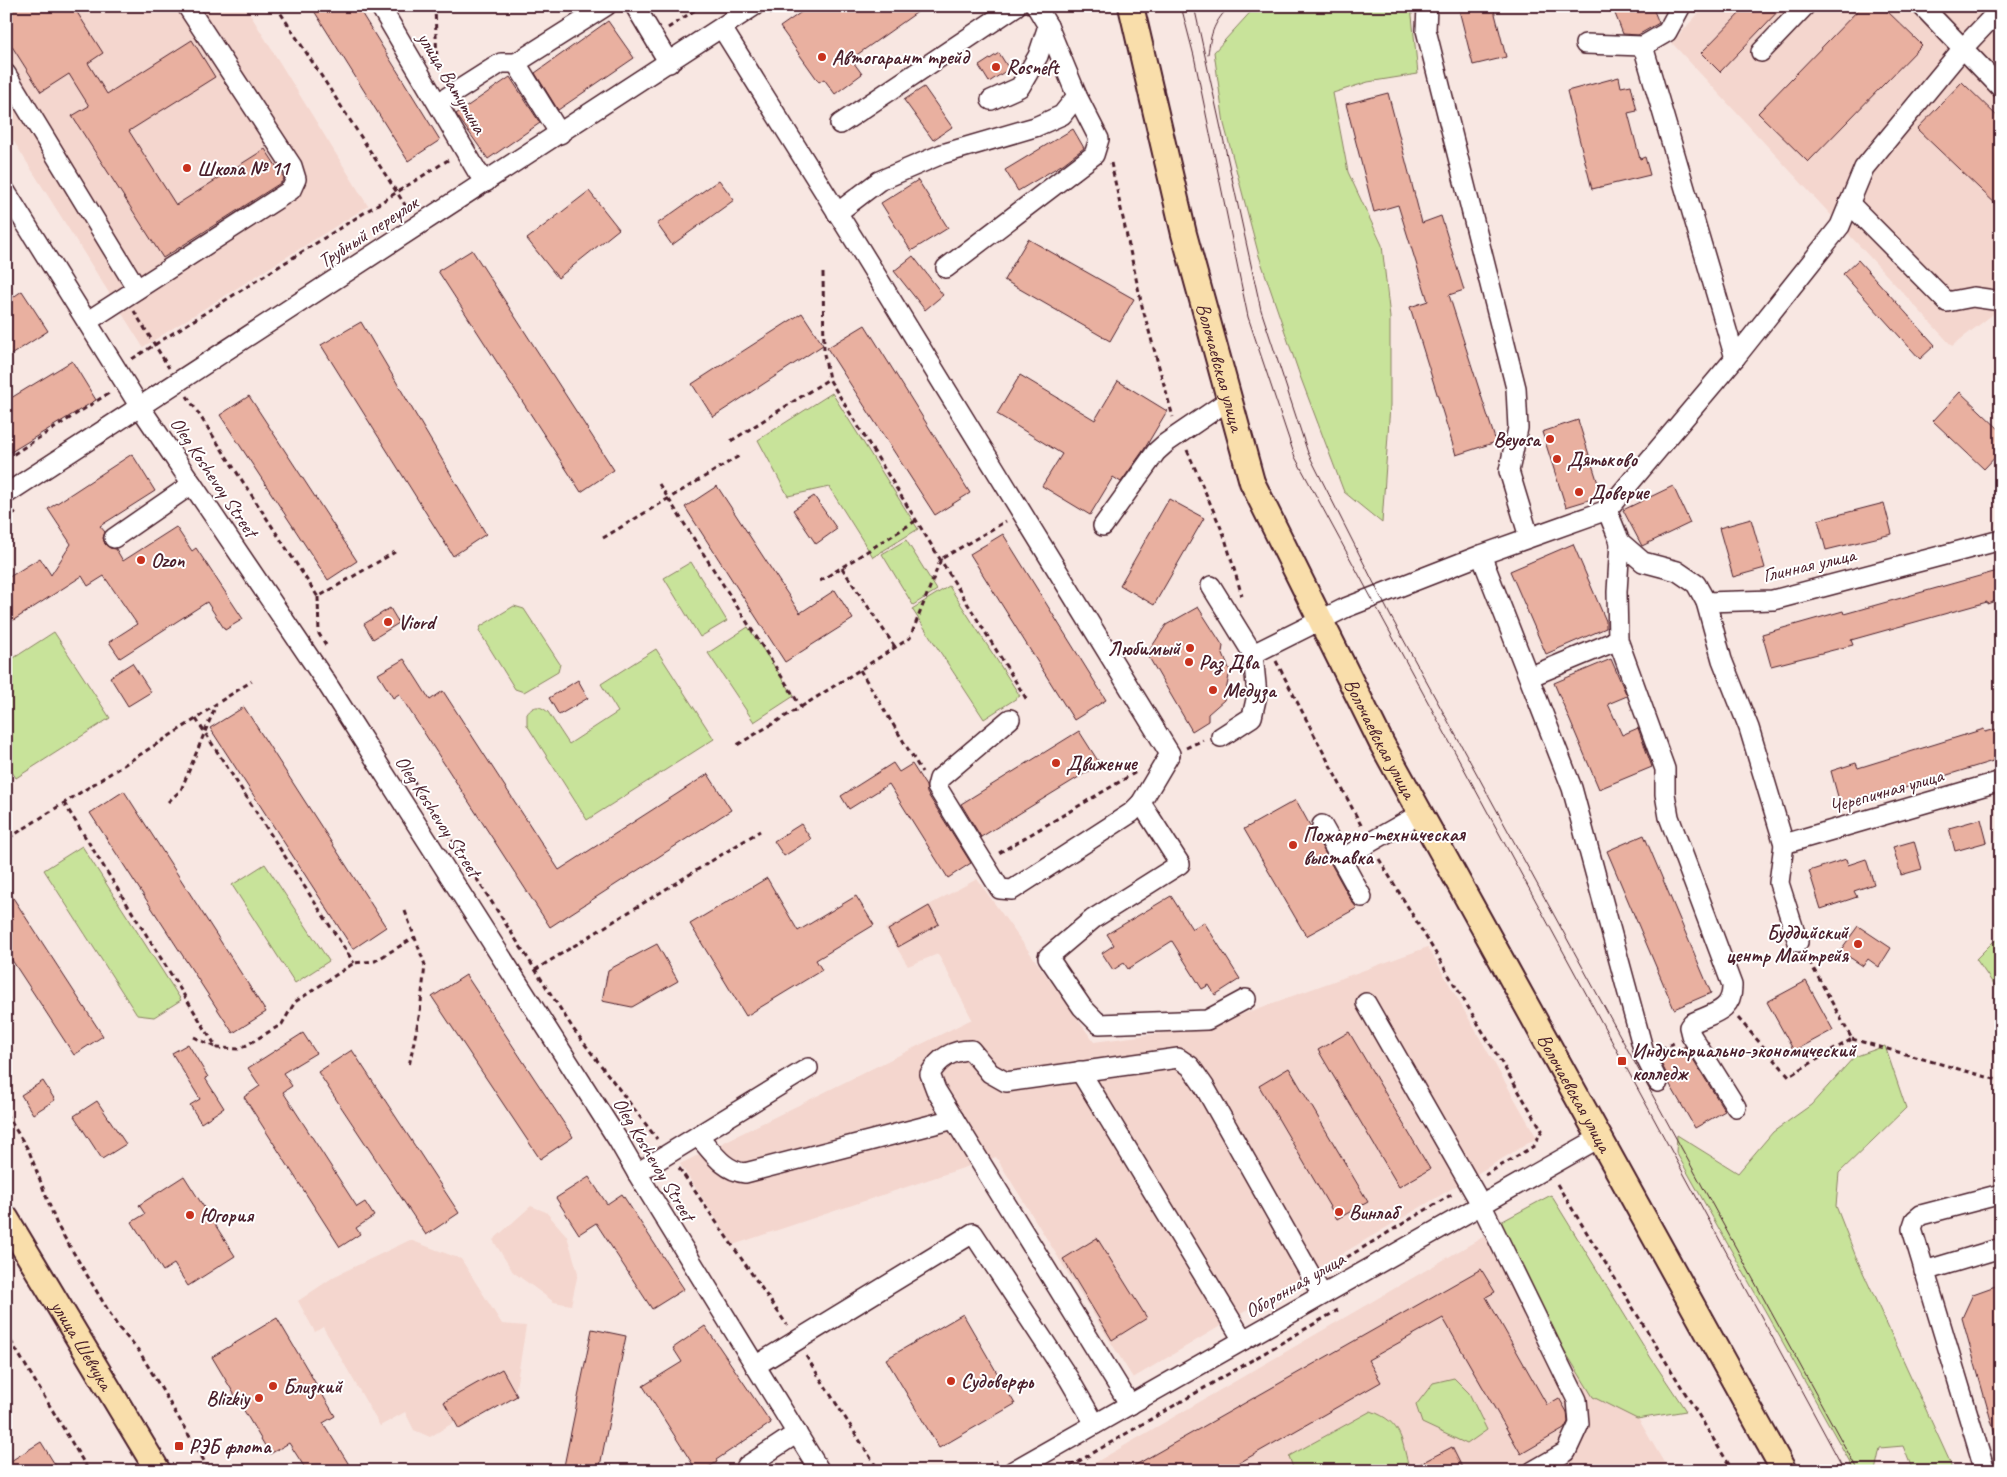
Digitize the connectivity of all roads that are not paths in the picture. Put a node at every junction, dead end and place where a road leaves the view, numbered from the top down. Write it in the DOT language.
graph roads {
  1 [pos="187,6"];
  2 [pos="380,6"];
  3 [pos="606,6"];
  4 [pos="634,6"];
  5 [pos="754,6"];
  6 [pos="1016,6"];
  7 [pos="1036,6"];
  8 [pos="1131,6"];
  9 [pos="1426,6"];
  10 [pos="1681,6"];
  11 [pos="1805,6"];
  12 [pos="1922,6"];
  13 [pos="2001,8"];
  14 [pos="1048,26"];
  15 [pos="722,28"];
  16 [pos="1585,44"];
  17 [pos="1643,46"];
  18 [pos="1963,48"];
  19 [pos="1761,52"];
  20 [pos="516,63"];
  21 [pos="669,63"];
  22 [pos="6,74"];
  23 [pos="2001,88"];
  24 [pos="1077,96"];
  25 [pos="991,100"];
  26 [pos="438,103"];
  27 [pos="840,124"];
  28 [pos="560,134"];
  29 [pos="486,182"];
  30 [pos="6,192"];
  31 [pos="1850,203"];
  32 [pos="837,213"];
  33 [pos="946,268"];
  34 [pos="137,289"];
  35 [pos="2001,301"];
  36 [pos="88,321"];
  37 [pos="1734,358"];
  38 [pos="1229,400"];
  39 [pos="140,407"];
  40 [pos="192,484"];
  41 [pos="6,494"];
  42 [pos="1607,510"];
  43 [pos="1103,526"];
  44 [pos="1530,537"];
  45 [pos="114,538"];
  46 [pos="2001,540"];
  47 [pos="1620,542"];
  48 [pos="1481,555"];
  49 [pos="1211,586"];
  50 [pos="1706,602"];
  51 [pos="1320,620"];
  52 [pos="1618,640"];
  53 [pos="1260,650"];
  54 [pos="1529,677"];
  55 [pos="1010,719"];
  56 [pos="1221,737"];
  57 [pos="2001,781"];
  58 [pos="1141,803"];
  59 [pos="1420,814"];
  60 [pos="1322,825"];
  61 [pos="1784,844"];
  62 [pos="1340,859"];
  63 [pos="1362,897"];
  64 [pos="1798,942"];
  65 [pos="1246,999"];
  66 [pos="1366,1003"];
  67 [pos="808,1068"];
  68 [pos="1080,1071"];
  69 [pos="1658,1082"];
  70 [pos="1736,1107"];
  71 [pos="954,1119"];
  72 [pos="698,1136"];
  73 [pos="1599,1138"];
  74 [pos="637,1174"];
  75 [pos="2001,1194"];
  76 [pos="1481,1204"];
  77 [pos="6,1218"];
  78 [pos="2001,1248"];
  79 [pos="1924,1271"];
  80 [pos="1322,1295"];
  81 [pos="1243,1340"];
  82 [pos="755,1366"];
  83 [pos="1130,1405"];
  84 [pos="1095,1424"];
  85 [pos="797,1433"];
  86 [pos="1009,1464"];
  87 [pos="158,1471"];
  88 [pos="744,1471"];
  89 [pos="820,1471"];
  90 [pos="1533,1471"];
  91 [pos="1784,1471"];
  92 [pos="1985,1471"];
  1 -- 34 [label="street"];
  2 -- 26 [label="street, улица Ватутина"];
  3 -- 20 [label="street"];
  4 -- 21 [label="street"];
  5 -- 15 [label="street, Трубный переулок"];
  6 -- 27 [label="street"];
  7 -- 14 [label="street"];
  8 -- 38 [label="main road, Волочаевская улица"];
  9 -- 44 [label="street"];
  10 -- 17 [label="street"];
  11 -- 19 [label="street"];
  12 -- 18 [label="street"];
  13 -- 18 [label="street"];
  14 -- 24 [label="street"];
  14 -- 25 [label="street"];
  15 -- 21 [label="street, Трубный переулок"];
  15 -- 32 [label="street"];
  16 -- 17 [label="street"];
  17 -- 37 [label="street"];
  18 -- 23 [label="street"];
  18 -- 31 [label="street"];
  20 -- 26 [label="street"];
  20 -- 28 [label="street"];
  21 -- 28 [label="street, Трубный переулок"];
  22 -- 34 [label="street"];
  24 -- 32 [label="street"];
  24 -- 33 [label="street"];
  26 -- 29 [label="street, улица Ватутина"];
  28 -- 29 [label="street, Трубный переулок"];
  29 -- 39 [label="street, Трубный переулок"];
  30 -- 36 [label="street, Oleg Koshevoy Street"];
  31 -- 35 [label="street"];
  31 -- 37 [label="street"];
  32 -- 58 [label="street"];
  34 -- 36 [label="street"];
  36 -- 39 [label="street, Oleg Koshevoy Street"];
  37 -- 42 [label="street"];
  38 -- 43 [label="street"];
  38 -- 51 [label="main road, Волочаевская улица"];
  39 -- 40 [label="street, Oleg Koshevoy Street"];
  39 -- 41 [label="street, Трубный переулок"];
  40 -- 45 [label="street"];
  40 -- 74 [label="street, Oleg Koshevoy Street"];
  42 -- 44 [label="street"];
  42 -- 47 [label="street"];
  44 -- 48 [label="street"];
  46 -- 50 [label="street, Глинная улица"];
  47 -- 50 [label="street"];
  47 -- 52 [label="street"];
  48 -- 51 [label="street"];
  48 -- 54 [label="street"];
  49 -- 53 [label="street"];
  50 -- 61 [label="street"];
  51 -- 53 [label="street"];
  51 -- 59 [label="main road, Волочаевская улица"];
  52 -- 54 [label="street"];
  52 -- 70 [label="street"];
  53 -- 56 [label="street"];
  54 -- 69 [label="street"];
  55 -- 58 [label="street"];
  57 -- 61 [label="street, Черепичная улица"];
  58 -- 65 [label="street"];
  59 -- 62 [label="street"];
  59 -- 73 [label="main road, Волочаевская улица"];
  60 -- 62 [label="street"];
  61 -- 64 [label="street"];
  62 -- 63 [label="street"];
  66 -- 76 [label="street"];
  67 -- 72 [label="street"];
  68 -- 71 [label="street"];
  68 -- 80 [label="street"];
  68 -- 81 [label="street"];
  71 -- 72 [label="street"];
  71 -- 83 [label="street"];
  72 -- 74 [label="street"];
  73 -- 76 [label="street, Оборонная улица"];
  73 -- 91 [label="main road, Волочаевская улица"];
  74 -- 82 [label="street, Oleg Koshevoy Street"];
  75 -- 79 [label="street"];
  76 -- 80 [label="street, Оборонная улица"];
  76 -- 90 [label="street"];
  77 -- 87 [label="main road, улица Шевчука"];
  78 -- 79 [label="street"];
  79 -- 92 [label="street"];
  80 -- 81 [label="street, Оборонная улица"];
  81 -- 83 [label="street, Оборонная улица"];
  82 -- 84 [label="street"];
  82 -- 85 [label="street, Oleg Koshevoy Street"];
  83 -- 84 [label="street, Оборонная улица"];
  84 -- 86 [label="street, Оборонная улица"];
  85 -- 88 [label="street"];
  85 -- 89 [label="street, Oleg Koshevoy Street"];
}
